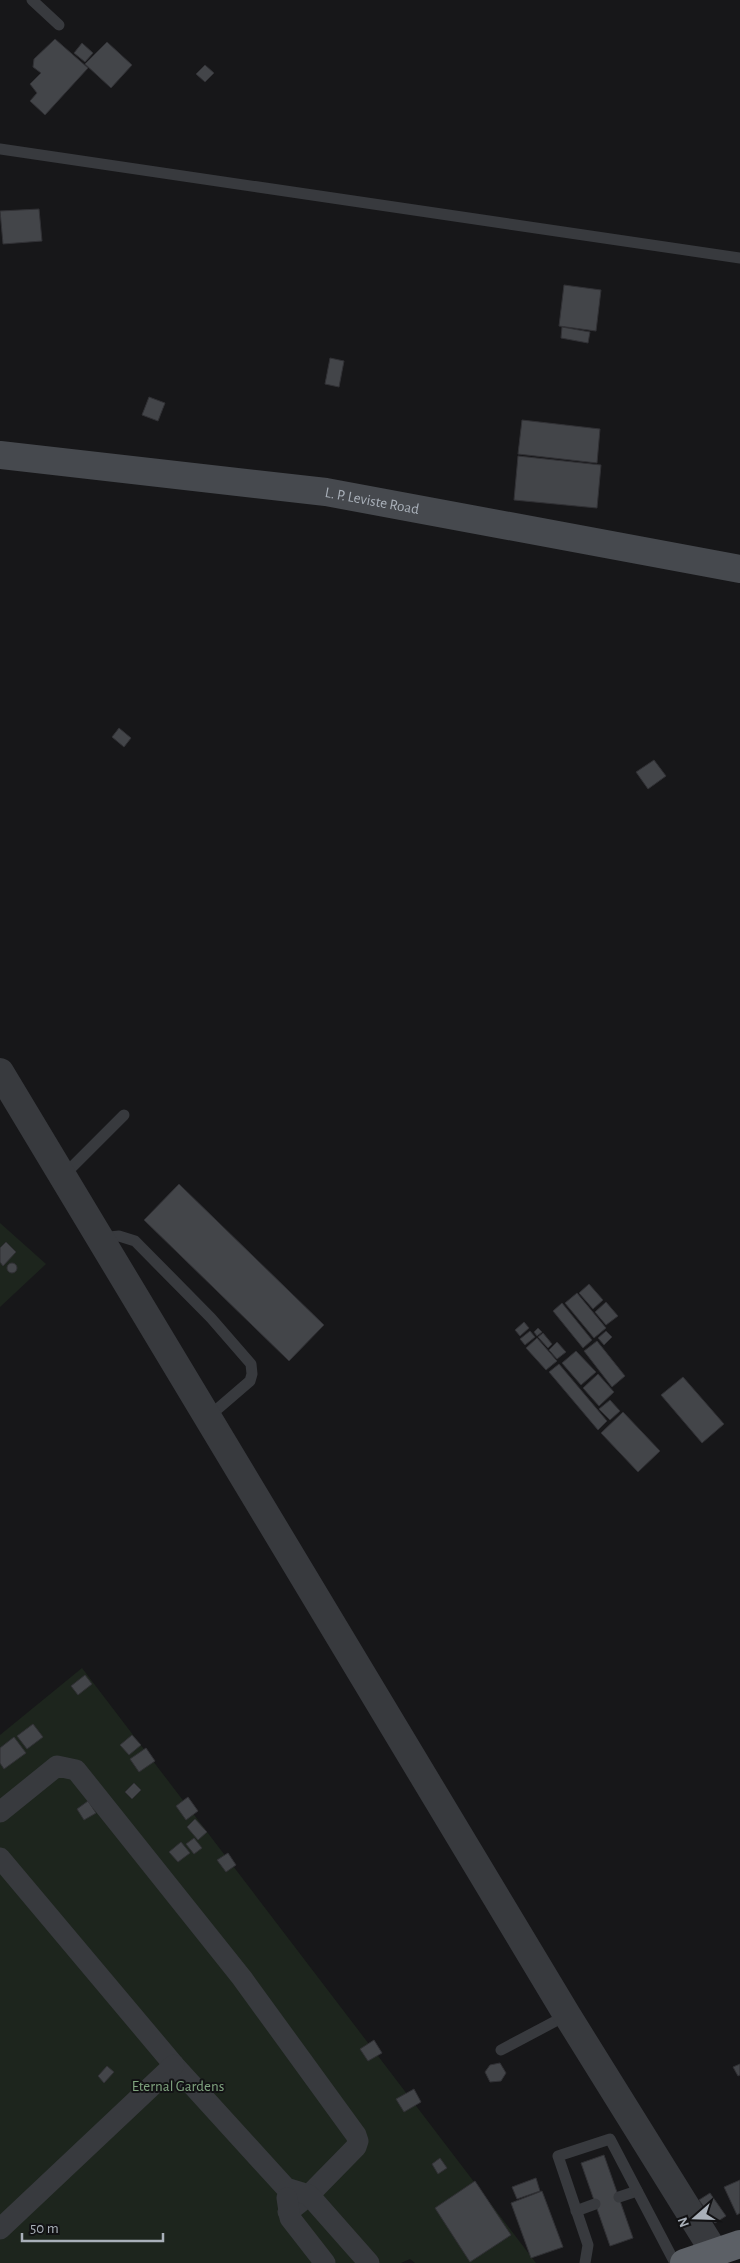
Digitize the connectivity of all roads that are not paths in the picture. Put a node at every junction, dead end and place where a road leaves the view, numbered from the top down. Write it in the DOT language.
graph roads {
  1 [pos="32,0"];
  2 [pos="58,25"];
  3 [pos="0,149"];
  4 [pos="740,258"];
  5 [pos="0,454"];
  6 [pos="740,569"];
  7 [pos="0,1072"];
  8 [pos="124,1115"];
  9 [pos="62,1176"];
  10 [pos="100,1239"];
  11 [pos="207,1418"];
  12 [pos="0,1812"];
  13 [pos="0,1858"];
  14 [pos="567,2015"];
  15 [pos="501,2050"];
  16 [pos="174,2065"];
  17 [pos="286,2188"];
  18 [pos="637,2191"];
  19 [pos="309,2195"];
  20 [pos="619,2197"];
  21 [pos="596,2204"];
  22 [pos="576,2211"];
  23 [pos="288,2212"];
  24 [pos="1,2227"];
  25 [pos="740,2244"];
  26 [pos="715,2253"];
  27 [pos="325,2263"];
  28 [pos="369,2263"];
  29 [pos="585,2263"];
  30 [pos="675,2263"];
  31 [pos="684,2263"];
  1 -- 2 [label="lane"];
  3 -- 4 [label="lane"];
  5 -- 6 [label="main road, L. P. Leviste Road"];
  7 -- 9 [label="street"];
  8 -- 9 [label="lane"];
  9 -- 10 [label="street"];
  10 -- 11 [label="street"];
  10 -- 11 [label="lane"];
  11 -- 14 [label="street"];
  12 -- 19 [label="street"];
  13 -- 16 [label="street"];
  14 -- 15 [label="lane"];
  14 -- 26 [label="street"];
  16 -- 17 [label="street"];
  16 -- 24 [label="street"];
  17 -- 19 [label="street"];
  17 -- 23 [label="street"];
  18 -- 20 [label="lane"];
  18 -- 22 [label="lane"];
  18 -- 30 [label="lane"];
  19 -- 23 [label="street"];
  19 -- 28 [label="street"];
  21 -- 22 [label="lane"];
  22 -- 29 [label="lane"];
  23 -- 27 [label="street"];
  25 -- 26 [label="highway"];
  26 -- 31 [label="highway"];
}
